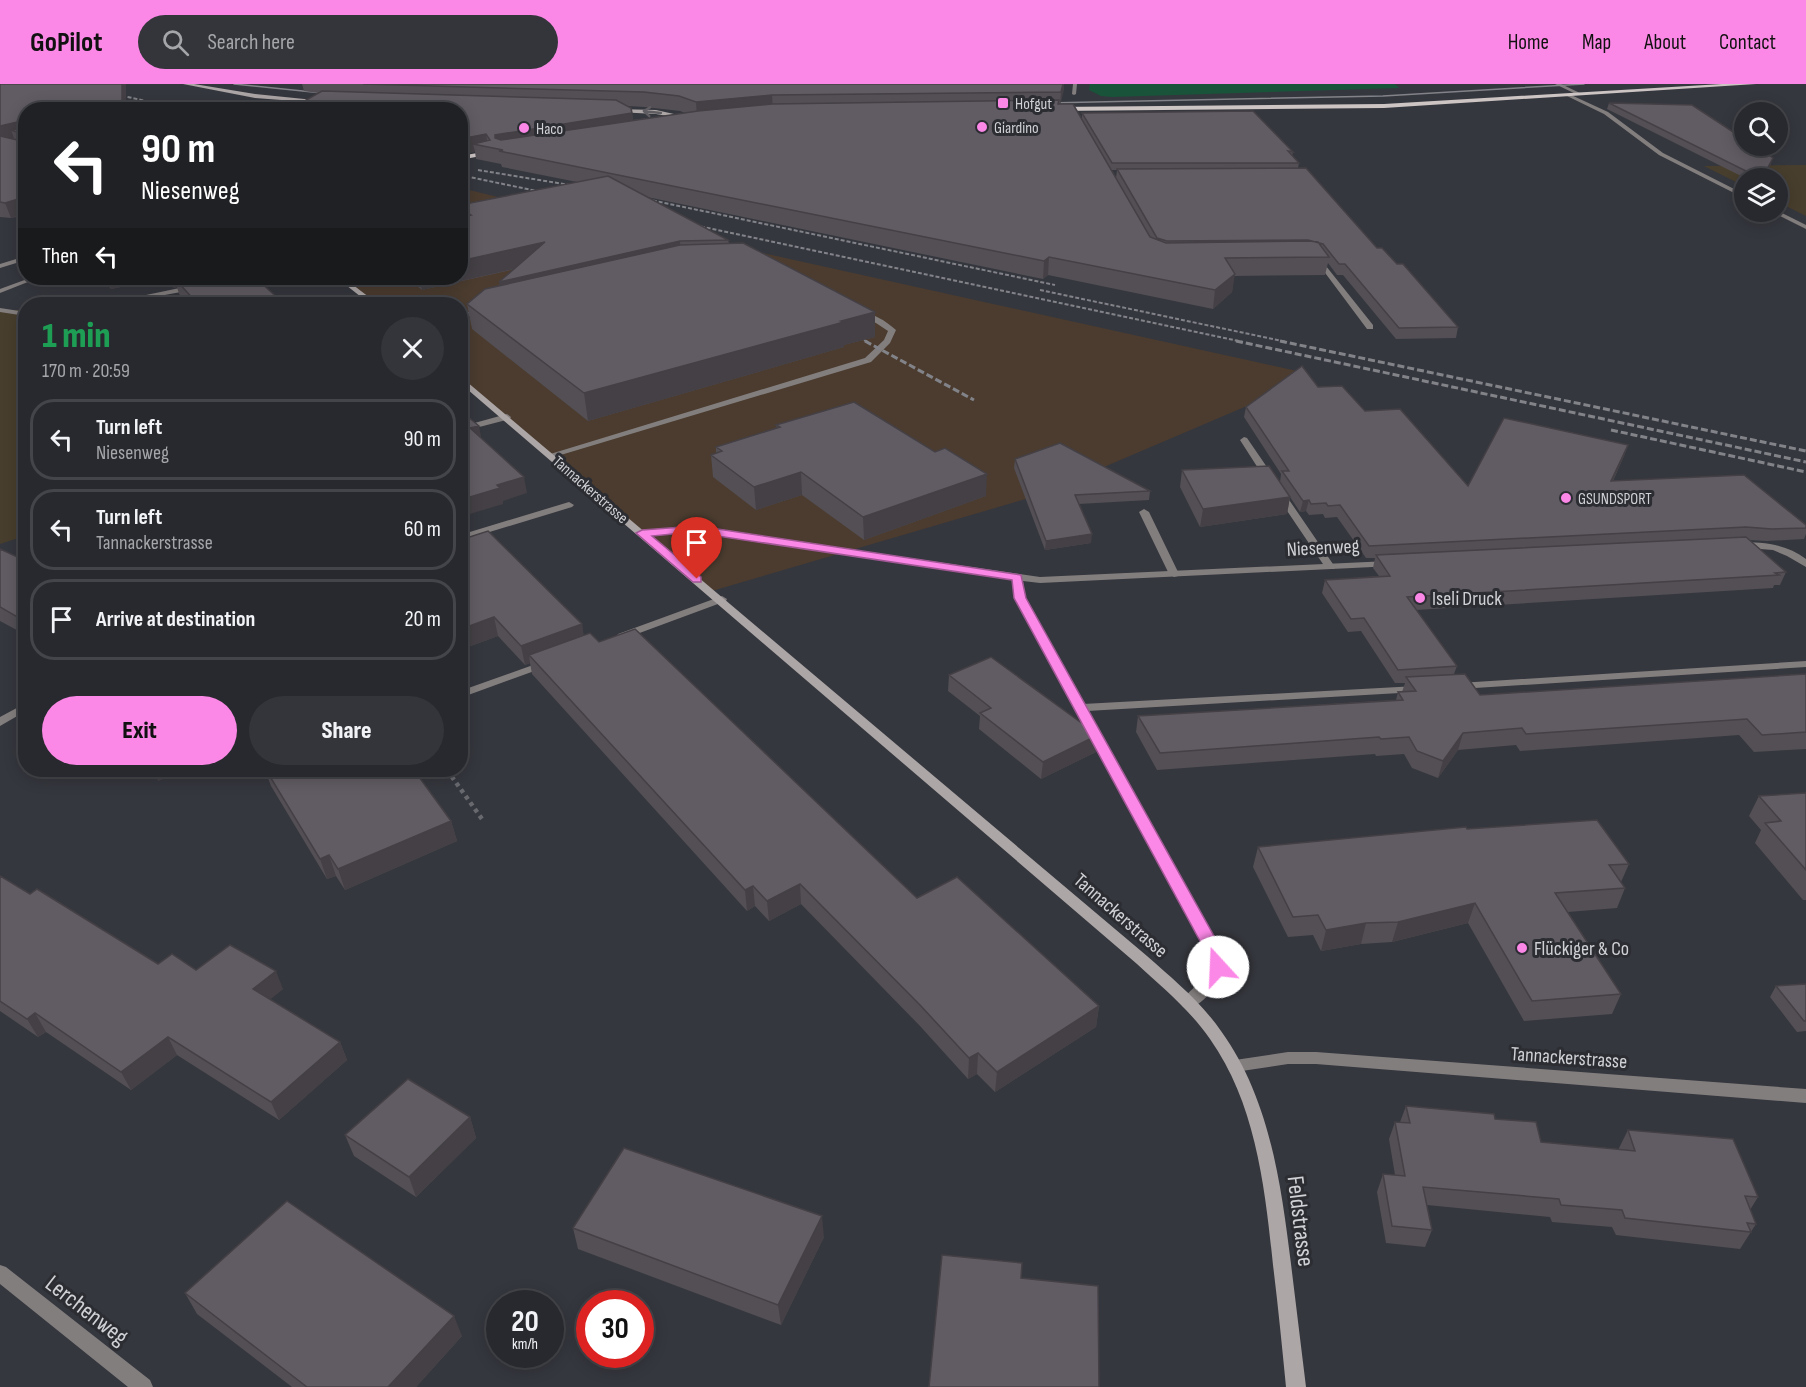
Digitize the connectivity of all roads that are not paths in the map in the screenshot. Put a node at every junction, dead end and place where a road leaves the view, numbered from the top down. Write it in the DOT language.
graph roads {
  1 [pos="185,84"];
  2 [pos="1075,84"];
  3 [pos="1557,84"];
  4 [pos="1753,84"];
  5 [pos="1074,94"];
  6 [pos="1580,94"];
  7 [pos="1569,95"];
  8 [pos="324,101"];
  9 [pos="1046,109"];
  10 [pos="1071,109"];
  11 [pos="1077,118"];
  12 [pos="636,120"];
  13 [pos="699,121"];
  14 [pos="679,124"];
  15 [pos="489,153"];
  16 [pos="468,157"];
  17 [pos="1734,191"];
  18 [pos="1788,218"];
  19 [pos="1806,227"];
  20 [pos="1306,254"];
  21 [pos="18,260"];
  22 [pos="0,266"];
  23 [pos="18,284"];
  24 [pos="349,285"];
  25 [pos="201,286"];
  26 [pos="0,291"];
  27 [pos="144,297"];
  28 [pos="365,297"];
  29 [pos="495,308"];
  30 [pos="0,310"];
  31 [pos="851,311"];
  32 [pos="18,313"];
  33 [pos="468,314"];
  34 [pos="1370,327"];
  35 [pos="468,385"];
  36 [pos="507,417"];
  37 [pos="468,428"];
  38 [pos="1244,440"];
  39 [pos="551,455"];
  40 [pos="569,505"];
  41 [pos="1144,512"];
  42 [pos="642,533"];
  43 [pos="468,536"];
  44 [pos="1729,545"];
  45 [pos="1400,563"];
  46 [pos="1806,564"];
  47 [pos="1330,567"];
  48 [pos="1174,574"];
  49 [pos="1017,577"];
  50 [pos="722,599"];
  51 [pos="613,639"];
  52 [pos="558,659"];
  53 [pos="1806,664"];
  54 [pos="1450,686"];
  55 [pos="1426,688"];
  56 [pos="468,692"];
  57 [pos="1079,708"];
  58 [pos="18,711"];
  59 [pos="0,722"];
  60 [pos="1188,1003"];
  61 [pos="1235,1066"];
  62 [pos="1806,1096"];
  63 [pos="0,1273"];
  64 [pos="143,1387"];
  65 [pos="1296,1387"];
  1 -- 8 [label="street"];
  2 -- 5 [label="street"];
  3 -- 6 [label="street"];
  4 -- 6 [label="main road"];
  6 -- 7 [label="main road"];
  7 -- 10 [label="main road"];
  7 -- 17 [label="street"];
  9 -- 10 [label="main road"];
  10 -- 11 [label="street"];
  13 -- 12 [label="street, one-way"];
  13 -- 14 [label="main road"];
  15 -- 16 [label="main road"];
  18 -- 19 [label="street"];
  20 -- 34 [label="street"];
  21 -- 22 [label="street"];
  23 -- 26 [label="street"];
  24 -- 28 [label="street"];
  25 -- 27 [label="street"];
  29 -- 33 [label="street"];
  30 -- 32 [label="street"];
  31 -- 39 [label="street"];
  35 -- 36 [label="street, Tannackerstrasse"];
  36 -- 37 [label="street"];
  36 -- 39 [label="street, Tannackerstrasse"];
  38 -- 47 [label="street"];
  39 -- 42 [label="street, Tannackerstrasse"];
  40 -- 43 [label="street"];
  41 -- 48 [label="street"];
  42 -- 49 [label="street, Niesenweg"];
  42 -- 50 [label="street, Tannackerstrasse"];
  44 -- 46 [label="street"];
  45 -- 47 [label="street, Niesenweg"];
  47 -- 48 [label="street, Niesenweg"];
  48 -- 49 [label="street, Niesenweg"];
  49 -- 57 [label="street"];
  50 -- 51 [label="street"];
  50 -- 60 [label="street, Tannackerstrasse"];
  52 -- 56 [label="street"];
  53 -- 54 [label="street"];
  55 -- 57 [label="street"];
  57 -- 60 [label="street"];
  58 -- 59 [label="street"];
  60 -- 61 [label="street, Tannackerstrasse"];
  61 -- 62 [label="street, Tannackerstrasse"];
  61 -- 65 [label="street, Feldstrasse"];
  63 -- 64 [label="street, Lerchenweg"];
}
